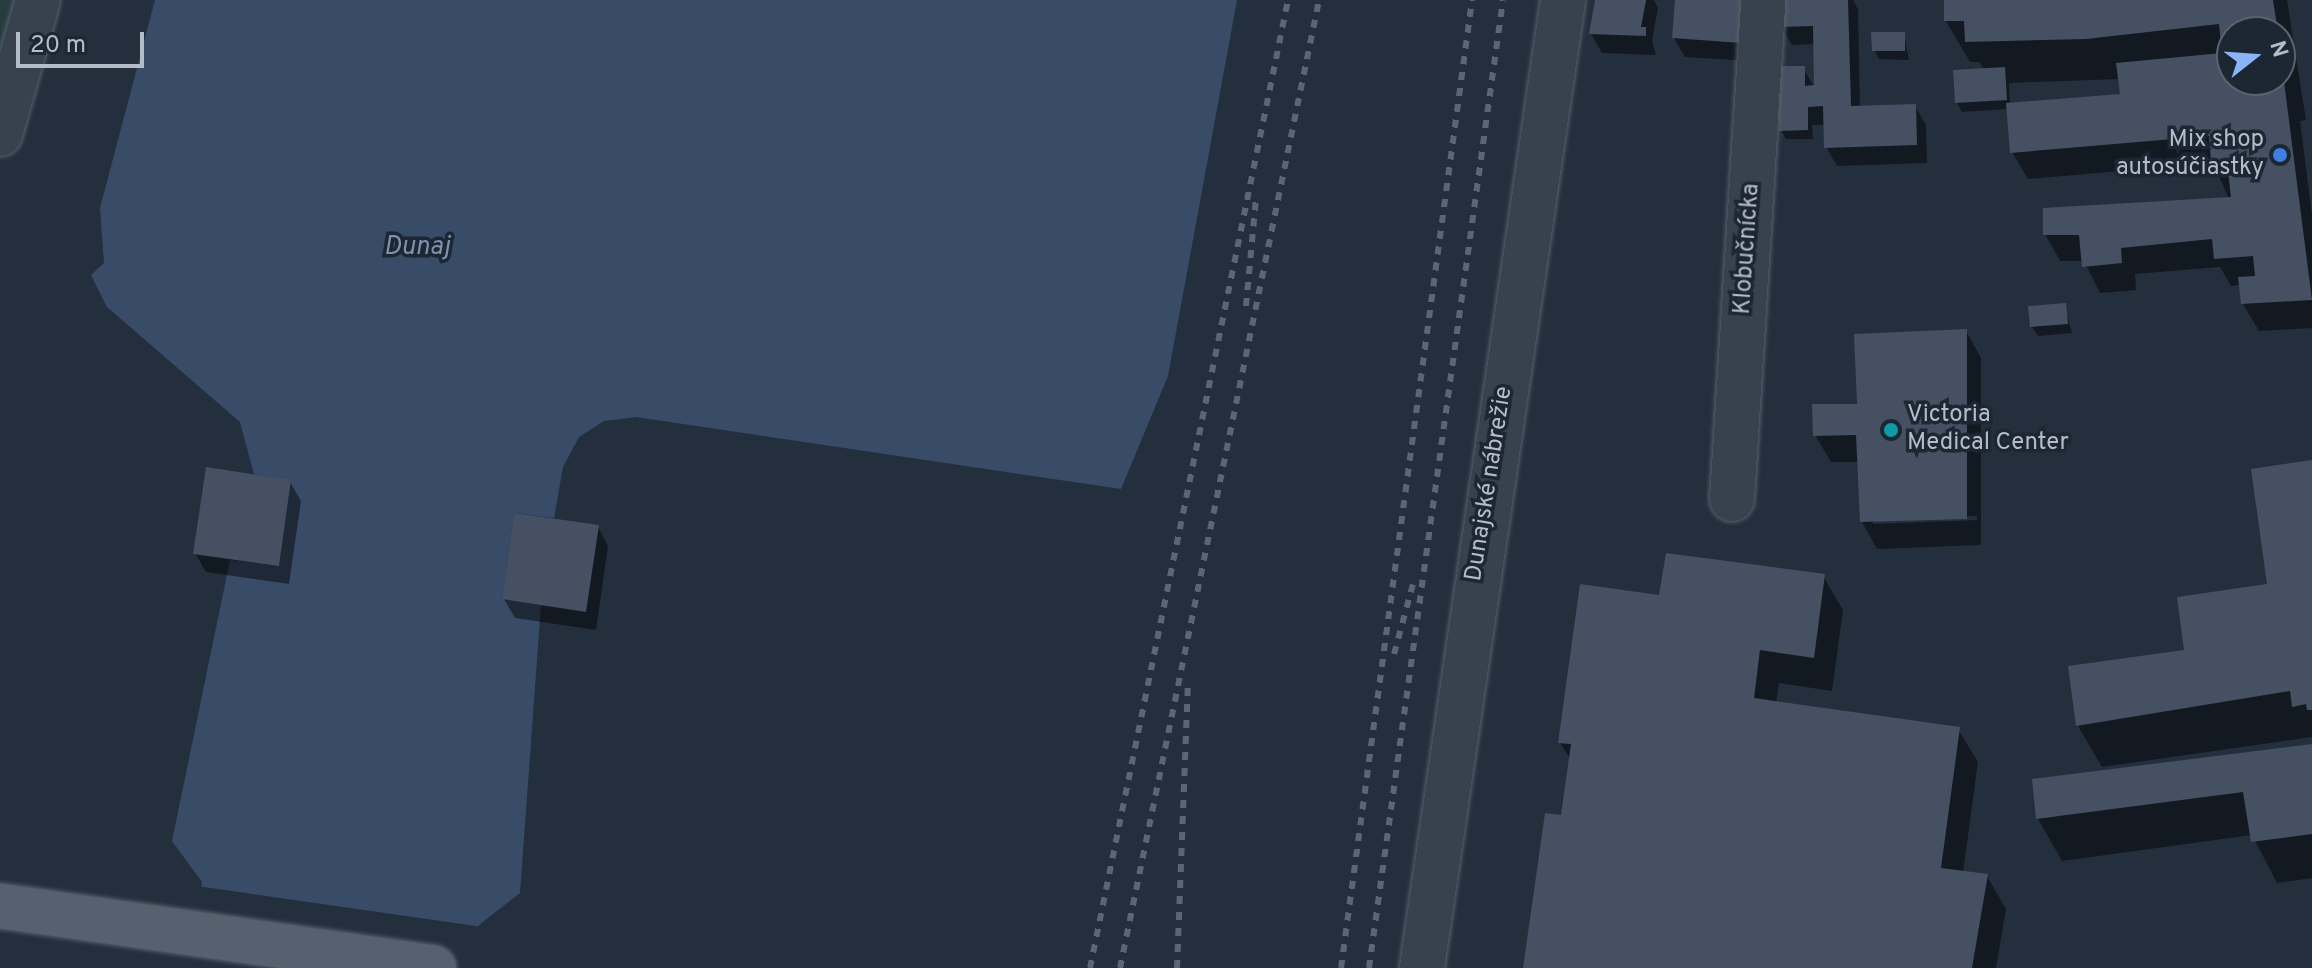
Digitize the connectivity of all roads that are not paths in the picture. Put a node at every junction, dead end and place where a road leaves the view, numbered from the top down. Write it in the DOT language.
graph roads {
  1 [pos="38,0"];
  2 [pos="1563,0"];
  3 [pos="1763,0"];
  4 [pos="0,134"];
  5 [pos="1732,499"];
  6 [pos="0,906"];
  7 [pos="434,968"];
  8 [pos="1422,968"];
  1 -- 4 [label="street"];
  2 -- 8 [label="street, Dunajské nábrežie"];
  3 -- 5 [label="street, Klobučnícka"];
  6 -- 7 [label="main road"];
}
